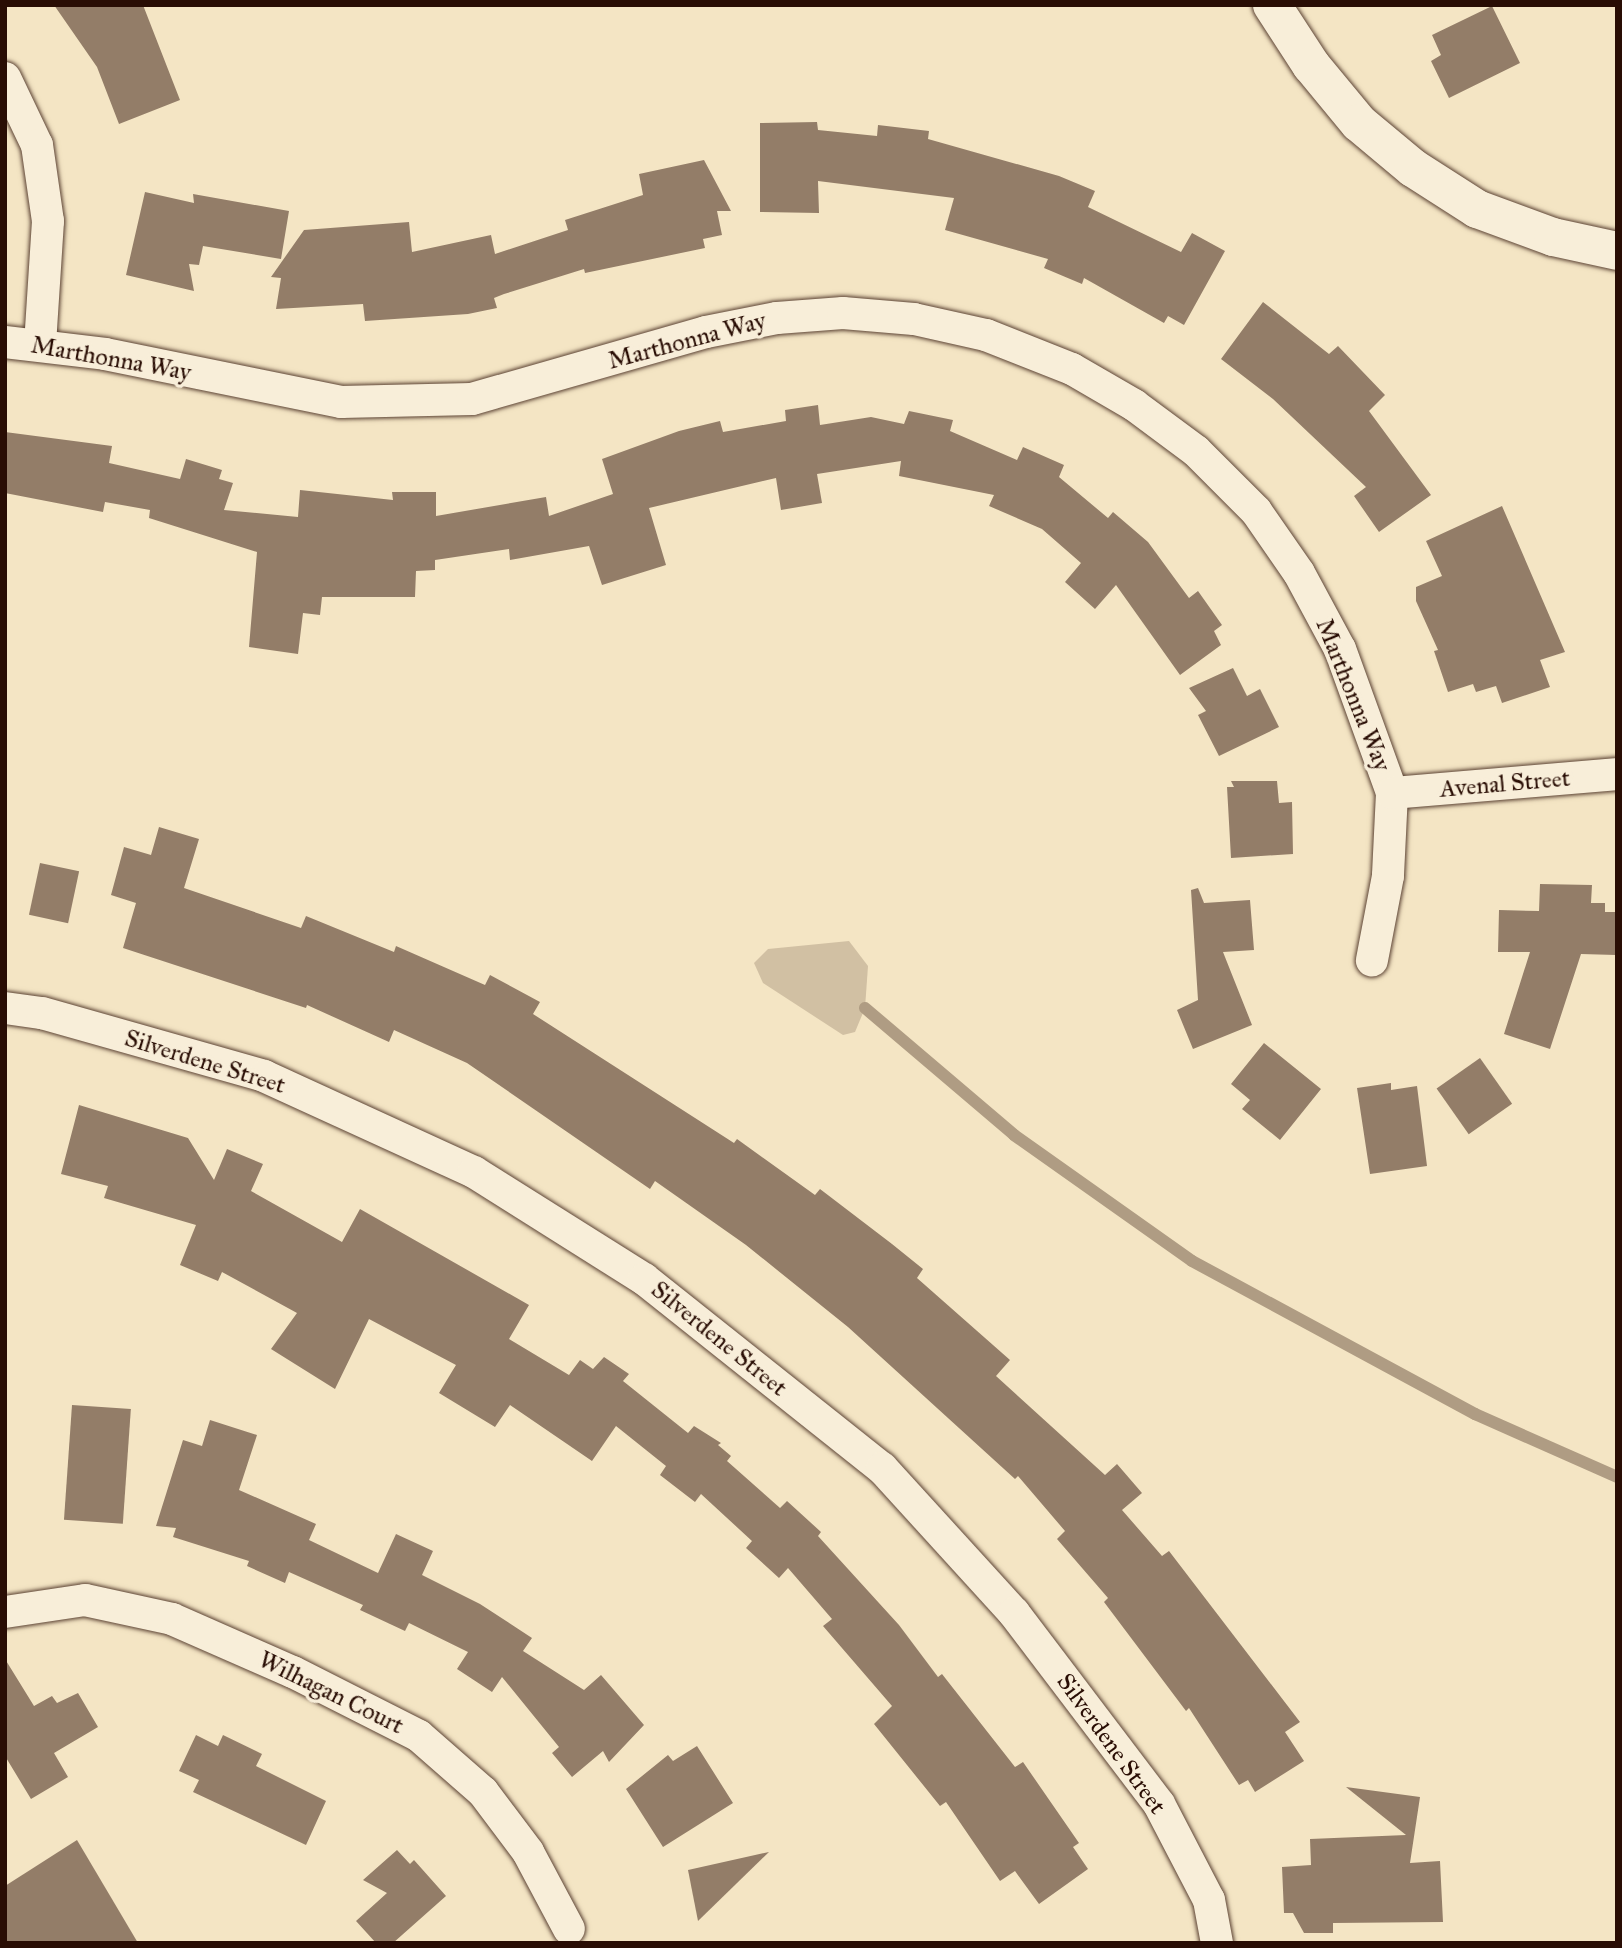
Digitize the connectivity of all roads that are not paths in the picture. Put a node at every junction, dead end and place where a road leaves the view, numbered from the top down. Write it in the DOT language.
graph roads {
  1 [pos="1272,5"];
  2 [pos="5,78"];
  3 [pos="1617,251"];
  4 [pos="5,342"];
  5 [pos="40,345"];
  6 [pos="1617,774"];
  7 [pos="1392,793"];
  8 [pos="1372,960"];
  9 [pos="5,1008"];
  10 [pos="5,1612"];
  11 [pos="569,1929"];
  12 [pos="1217,1943"];
  1 -- 3 [label="street"];
  2 -- 5 [label="street"];
  4 -- 5 [label="street, Marthonna Way"];
  5 -- 7 [label="street, Marthonna Way"];
  6 -- 7 [label="street, Avenal Street"];
  7 -- 8 [label="street, Marthonna Way"];
  9 -- 12 [label="street, Silverdene Street"];
  10 -- 11 [label="street, Wilhagan Court"];
}
